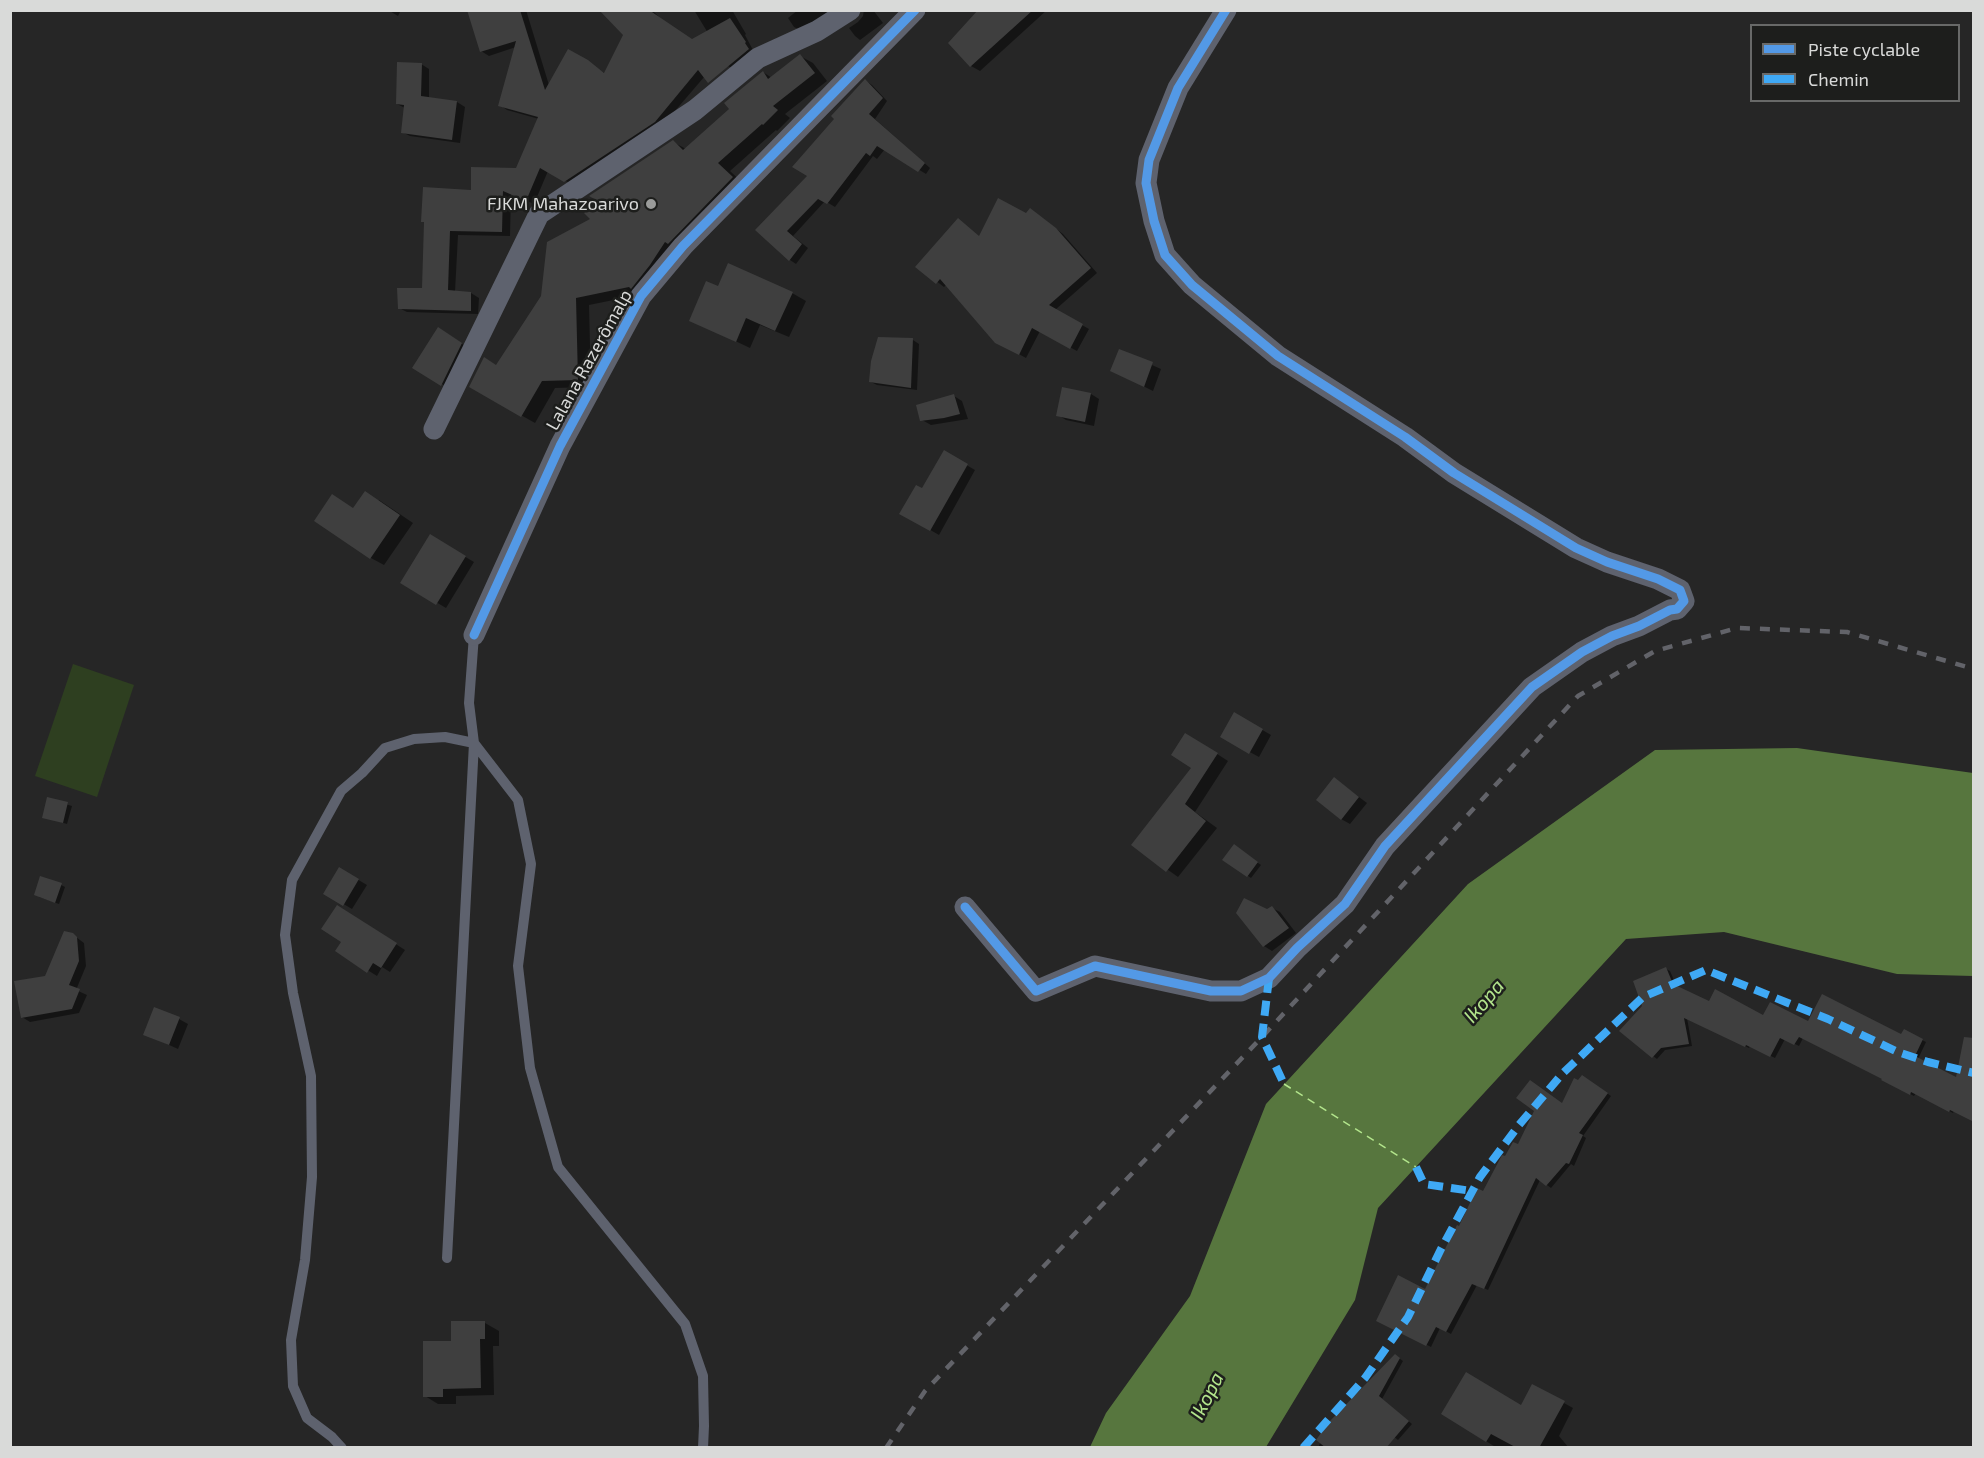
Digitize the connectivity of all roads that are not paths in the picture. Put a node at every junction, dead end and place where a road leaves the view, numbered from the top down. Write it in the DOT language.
graph roads {
  1 [pos="850,10"];
  2 [pos="915,10"];
  3 [pos="1226,10"];
  4 [pos="434,429"];
  5 [pos="474,635"];
  6 [pos="474,743"];
  7 [pos="965,907"];
  8 [pos="447,1258"];
  9 [pos="342,1448"];
  10 [pos="703,1448"];
  1 -- 4 [label="street"];
  2 -- 5 [label="street, Lalana Razerômalp"];
  3 -- 7 [label="street"];
  5 -- 6 [label="lane"];
  6 -- 8 [label="lane"];
  6 -- 9 [label="lane"];
  6 -- 10 [label="lane"];
}
